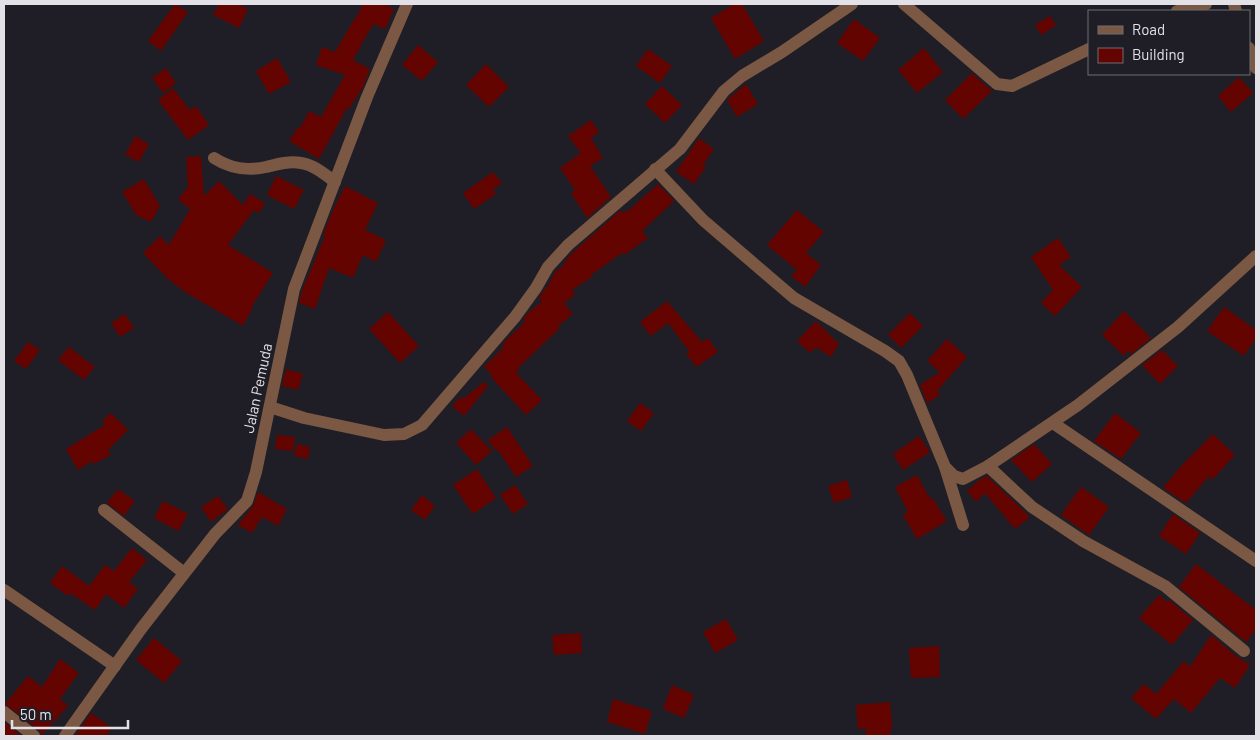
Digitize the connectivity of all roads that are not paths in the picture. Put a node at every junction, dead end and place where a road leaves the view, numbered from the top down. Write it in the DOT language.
graph roads {
  1 [pos="407,4"];
  2 [pos="852,4"];
  3 [pos="904,4"];
  4 [pos="1206,4"];
  5 [pos="1181,10"];
  6 [pos="1088,49"];
  7 [pos="1250,51"];
  8 [pos="1256,68"];
  9 [pos="214,158"];
  10 [pos="655,170"];
  11 [pos="335,182"];
  12 [pos="1256,256"];
  13 [pos="270,407"];
  14 [pos="1053,423"];
  15 [pos="988,466"];
  16 [pos="945,467"];
  17 [pos="104,510"];
  18 [pos="962,525"];
  19 [pos="1256,561"];
  20 [pos="184,573"];
  21 [pos="4,590"];
  22 [pos="1244,651"];
  23 [pos="115,666"];
  24 [pos="4,712"];
  25 [pos="34,736"];
  26 [pos="65,736"];
  1 -- 11 [label="street, Jalan Pemuda"];
  2 -- 10 [label="street"];
  3 -- 6 [label="street"];
  4 -- 5 [label="street"];
  7 -- 8 [label="street"];
  9 -- 11 [label="street"];
  10 -- 13 [label="street"];
  10 -- 16 [label="street"];
  11 -- 13 [label="street, Jalan Pemuda"];
  12 -- 14 [label="street"];
  13 -- 20 [label="street, Jalan Pemuda"];
  14 -- 15 [label="street"];
  14 -- 19 [label="street"];
  15 -- 16 [label="street"];
  15 -- 22 [label="street"];
  16 -- 18 [label="street"];
  17 -- 20 [label="street"];
  20 -- 23 [label="street, Jalan Pemuda"];
  21 -- 23 [label="street"];
  23 -- 26 [label="street, Jalan Pemuda"];
  24 -- 25 [label="street"];
}
